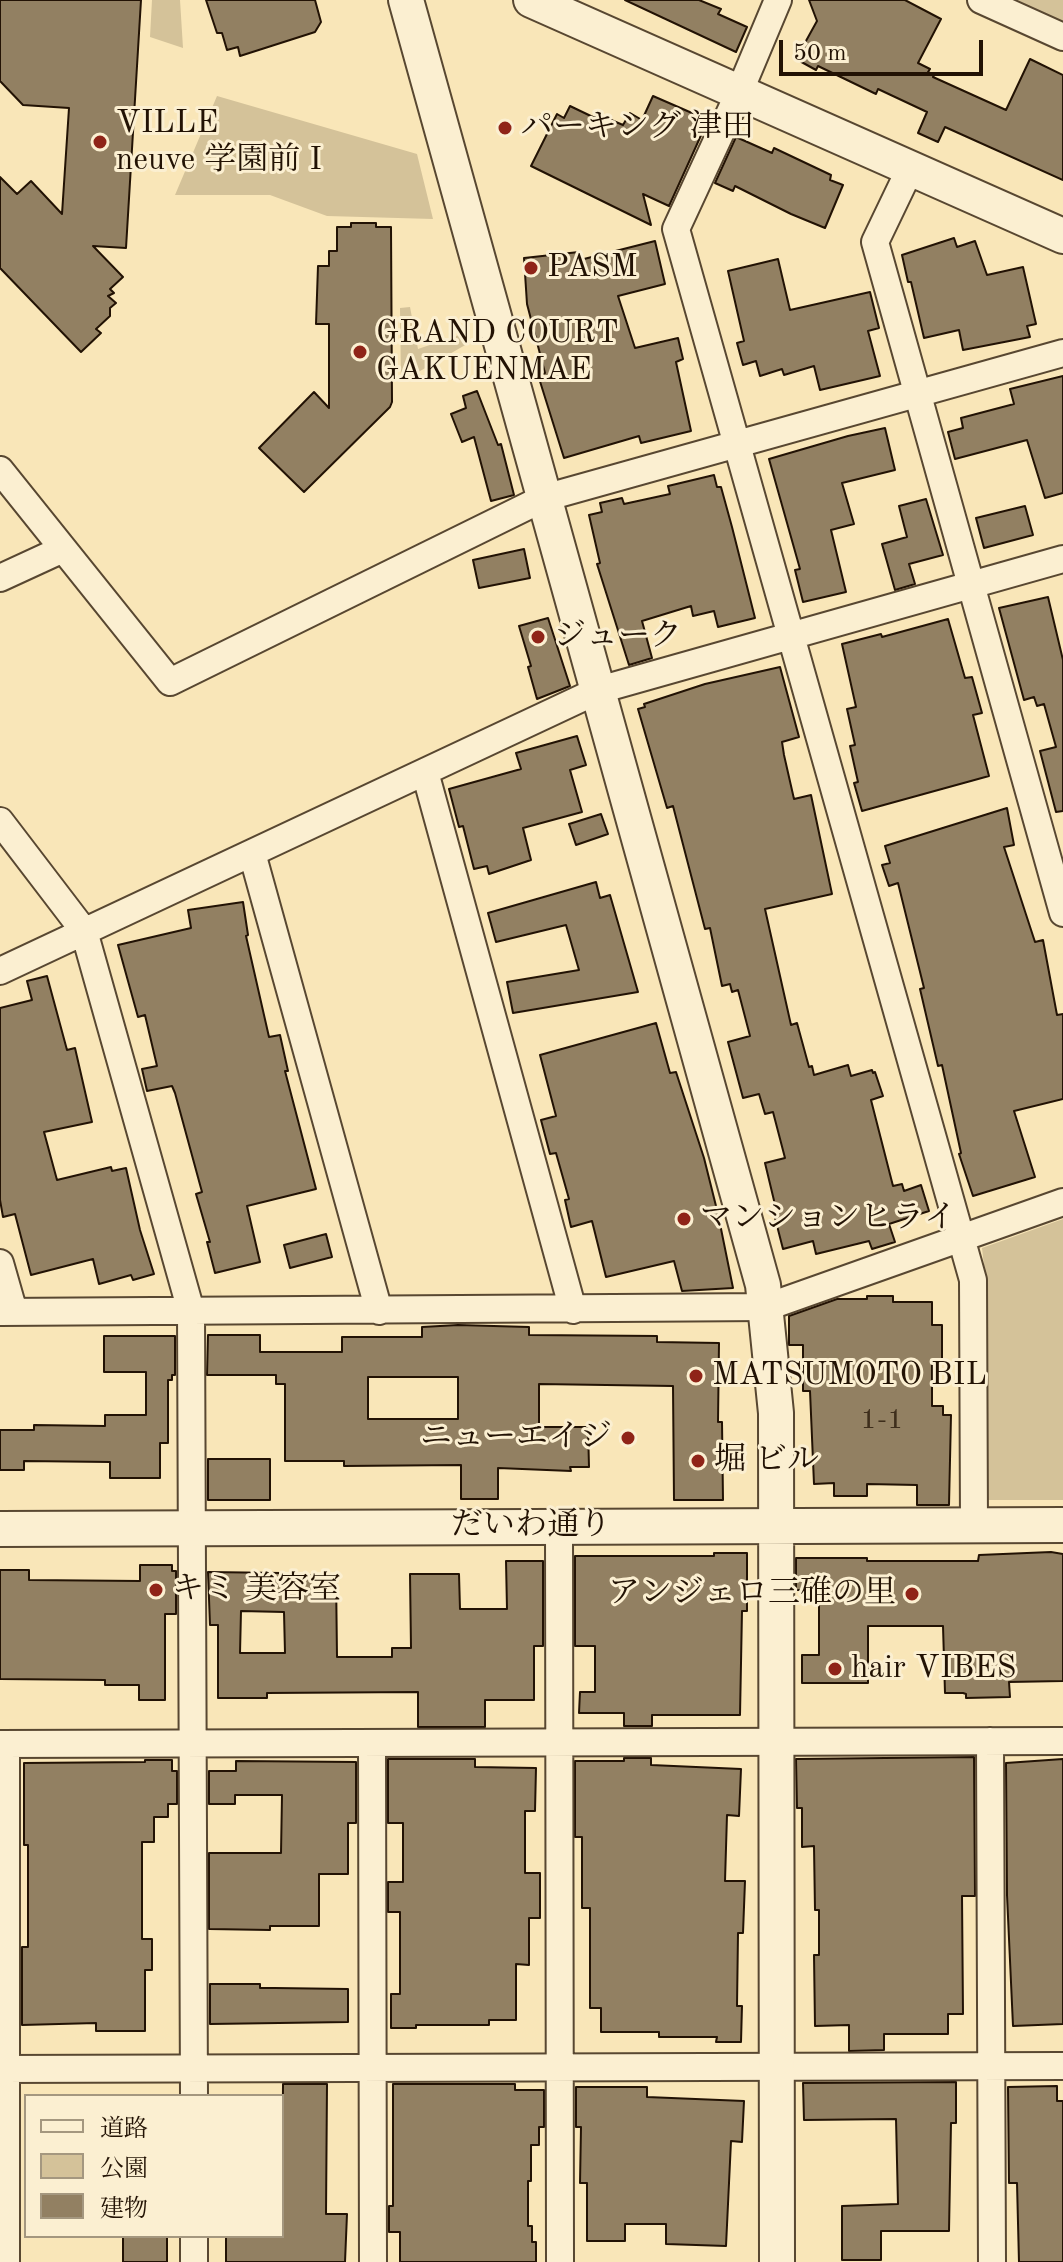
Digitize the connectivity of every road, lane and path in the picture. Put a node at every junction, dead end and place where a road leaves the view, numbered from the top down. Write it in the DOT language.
graph roads {
  1 [pos="406,0"];
  2 [pos="531,0"];
  3 [pos="778,0"];
  4 [pos="981,0"];
  5 [pos="1063,37"];
  6 [pos="739,93"];
  7 [pos="911,167"];
  8 [pos="1063,236"];
  9 [pos="1063,353"];
  10 [pos="916,393"];
  11 [pos="736,444"];
  12 [pos="0,470"];
  13 [pos="544,498"];
  14 [pos="63,549"];
  15 [pos="1063,559"];
  16 [pos="0,578"];
  17 [pos="970,584"];
  18 [pos="792,635"];
  19 [pos="599,690"];
  20 [pos="425,772"];
  21 [pos="0,821"];
  22 [pos="252,853"];
  23 [pos="1063,913"];
  24 [pos="84,931"];
  25 [pos="0,971"];
  26 [pos="1063,1202"];
  27 [pos="961,1240"];
  28 [pos="0,1263"];
  29 [pos="767,1307"];
  30 [pos="573,1310"];
  31 [pos="191,1311"];
  32 [pos="379,1311"];
  33 [pos="7,1312"];
  34 [pos="974,1525"];
  35 [pos="1063,1525"];
  36 [pos="559,1526"];
  37 [pos="774,1526"];
  38 [pos="192,1527"];
  39 [pos="0,1529"];
  40 [pos="990,1741"];
  41 [pos="1063,1741"];
  42 [pos="559,1742"];
  43 [pos="775,1742"];
  44 [pos="372,1743"];
  45 [pos="3,1744"];
  46 [pos="192,1744"];
  47 [pos="992,2066"];
  48 [pos="1063,2066"];
  49 [pos="777,2067"];
  50 [pos="373,2068"];
  51 [pos="560,2068"];
  52 [pos="3,2069"];
  53 [pos="194,2069"];
  54 [pos="194,2094"];
  55 [pos="194,2238"];
  56 [pos="6,2262"];
  57 [pos="194,2262"];
  58 [pos="373,2262"];
  59 [pos="560,2262"];
  60 [pos="777,2262"];
  61 [pos="992,2262"];
  1 -- 13 [label="street"];
  2 -- 6 [label="street"];
  3 -- 6 [label="street"];
  4 -- 5 [label="street"];
  6 -- 7 [label="street"];
  6 -- 11 [label="street"];
  7 -- 8 [label="street"];
  7 -- 10 [label="street"];
  9 -- 10 [label="street"];
  10 -- 11 [label="street"];
  10 -- 17 [label="street"];
  11 -- 13 [label="street"];
  11 -- 18 [label="street"];
  12 -- 14 [label="street"];
  13 -- 14 [label="street"];
  13 -- 19 [label="street"];
  14 -- 16 [label="street"];
  15 -- 17 [label="street"];
  17 -- 18 [label="street"];
  17 -- 23 [label="street"];
  18 -- 19 [label="street"];
  18 -- 27 [label="street"];
  19 -- 20 [label="street"];
  19 -- 29 [label="street"];
  20 -- 22 [label="street"];
  20 -- 30 [label="street"];
  21 -- 24 [label="street"];
  22 -- 24 [label="street"];
  22 -- 32 [label="street"];
  24 -- 25 [label="street"];
  24 -- 31 [label="street"];
  26 -- 27 [label="street"];
  27 -- 29 [label="street"];
  27 -- 34 [label="street"];
  28 -- 33 [label="street"];
  29 -- 30 [label="street"];
  29 -- 37 [label="street"];
  30 -- 32 [label="street"];
  31 -- 32 [label="street"];
  31 -- 33 [label="street"];
  31 -- 38 [label="street"];
  34 -- 35 [label="street, だいわ通り"];
  34 -- 37 [label="street, だいわ通り"];
  36 -- 37 [label="street, だいわ通り"];
  36 -- 38 [label="street, だいわ通り"];
  36 -- 42 [label="street"];
  37 -- 43 [label="street"];
  38 -- 39 [label="street, だいわ通り"];
  38 -- 46 [label="street"];
  40 -- 41 [label="street"];
  40 -- 43 [label="street"];
  40 -- 47 [label="street"];
  42 -- 43 [label="street"];
  42 -- 44 [label="street"];
  42 -- 51 [label="street"];
  43 -- 49 [label="street"];
  44 -- 46 [label="street"];
  44 -- 50 [label="street"];
  45 -- 46 [label="street"];
  45 -- 52 [label="street"];
  46 -- 53 [label="street"];
  47 -- 48 [label="street"];
  47 -- 49 [label="street"];
  47 -- 61 [label="street"];
  49 -- 51 [label="street"];
  49 -- 60 [label="street"];
  50 -- 51 [label="street"];
  50 -- 53 [label="street"];
  50 -- 58 [label="street"];
  51 -- 59 [label="street"];
  52 -- 53 [label="street"];
  52 -- 56 [label="street"];
  53 -- 54 [label="street"];
  55 -- 57 [label="street"];
}
